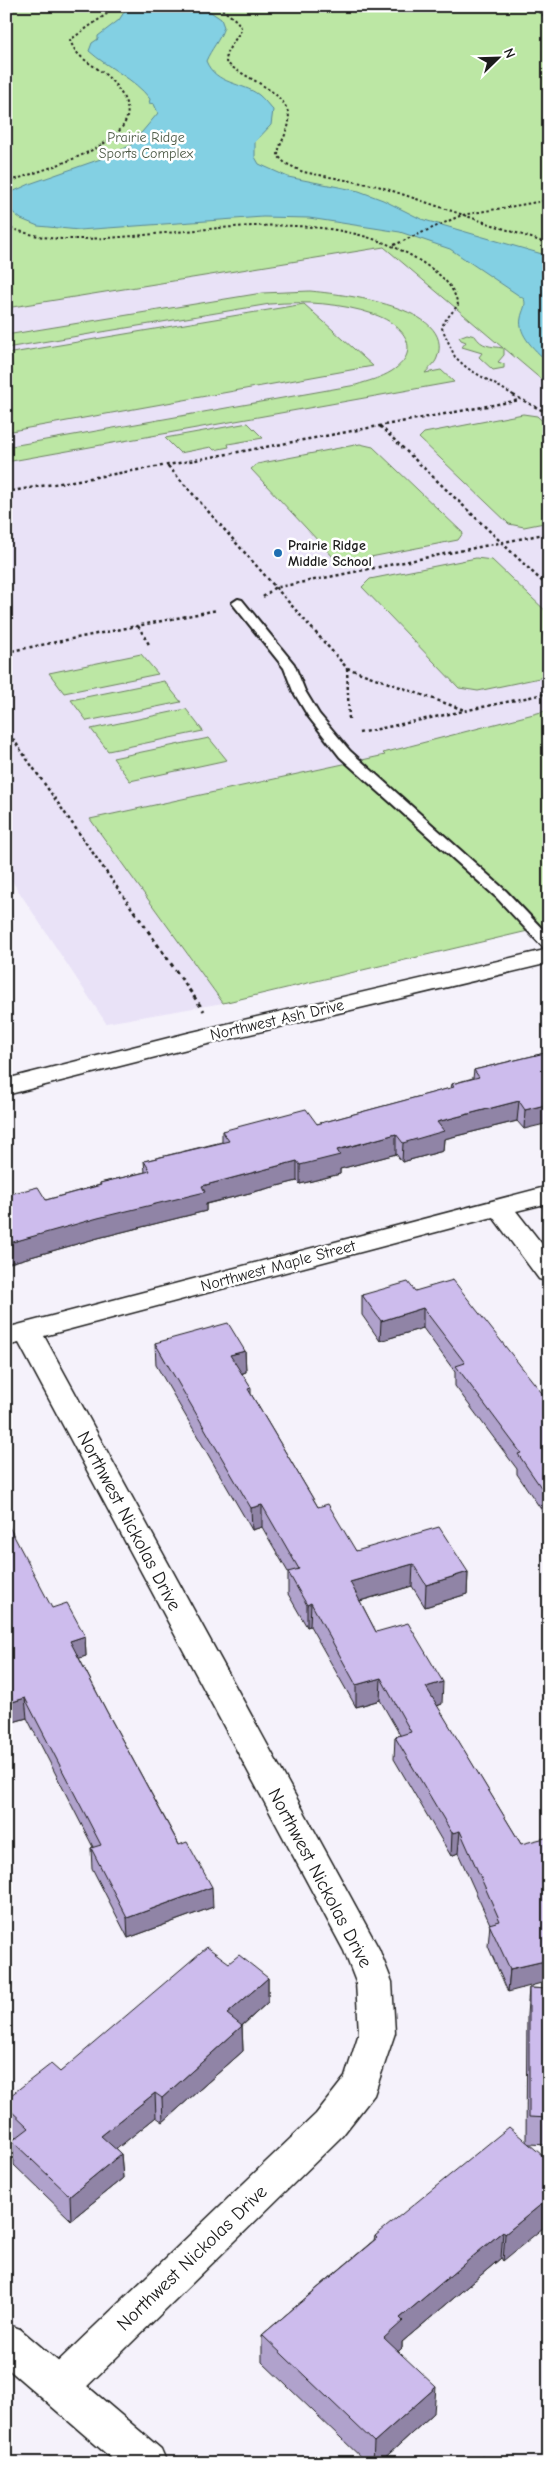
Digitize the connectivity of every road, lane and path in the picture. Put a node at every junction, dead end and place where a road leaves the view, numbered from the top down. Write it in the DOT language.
graph roads {
  1 [pos="111,6"];
  2 [pos="218,6"];
  3 [pos="530,6"];
  4 [pos="549,19"];
  5 [pos="6,183"];
  6 [pos="549,200"];
  7 [pos="462,215"];
  8 [pos="6,227"];
  9 [pos="549,244"];
  10 [pos="394,245"];
  11 [pos="521,400"];
  12 [pos="549,414"];
  13 [pos="380,426"];
  14 [pos="168,465"];
  15 [pos="6,492"];
  16 [pos="549,533"];
  17 [pos="501,542"];
  18 [pos="274,588"];
  19 [pos="549,588"];
  20 [pos="239,604"];
  21 [pos="138,626"];
  22 [pos="150,646"];
  23 [pos="6,652"];
  24 [pos="549,693"];
  25 [pos="467,711"];
  26 [pos="6,729"];
  27 [pos="352,735"];
  28 [pos="549,945"];
  29 [pos="549,956"];
  30 [pos="205,1011"];
  31 [pos="6,1087"];
  32 [pos="549,1194"];
  33 [pos="499,1207"];
  34 [pos="549,1272"];
  35 [pos="16,1334"];
  36 [pos="6,2342"];
  37 [pos="60,2388"];
  38 [pos="147,2463"];
  1 -- 5 [label="path"];
  2 -- 7 [label="path"];
  3 -- 4 [label="path"];
  6 -- 7 [label="path"];
  7 -- 9 [label="path"];
  7 -- 10 [label="path"];
  8 -- 10 [label="path"];
  10 -- 11 [label="path"];
  11 -- 12 [label="path"];
  11 -- 13 [label="path"];
  13 -- 14 [label="path"];
  13 -- 17 [label="path"];
  14 -- 15 [label="path"];
  14 -- 18 [label="path"];
  16 -- 17 [label="path"];
  17 -- 18 [label="path"];
  17 -- 19 [label="path"];
  18 -- 20 [label="path"];
  18 -- 25 [label="path"];
  20 -- 21 [label="path"];
  20 -- 28 [label="lane"];
  21 -- 22 [label="path"];
  21 -- 23 [label="path"];
  24 -- 25 [label="path"];
  25 -- 27 [label="path"];
  26 -- 30 [label="path"];
  29 -- 31 [label="street, Northwest Ash Drive"];
  32 -- 33 [label="street, Northwest Maple Street"];
  33 -- 34 [label="street"];
  33 -- 35 [label="street, Northwest Maple Street"];
  35 -- 37 [label="street, Northwest Nickolas Drive"];
  36 -- 37 [label="street"];
  37 -- 38 [label="street"];
}
